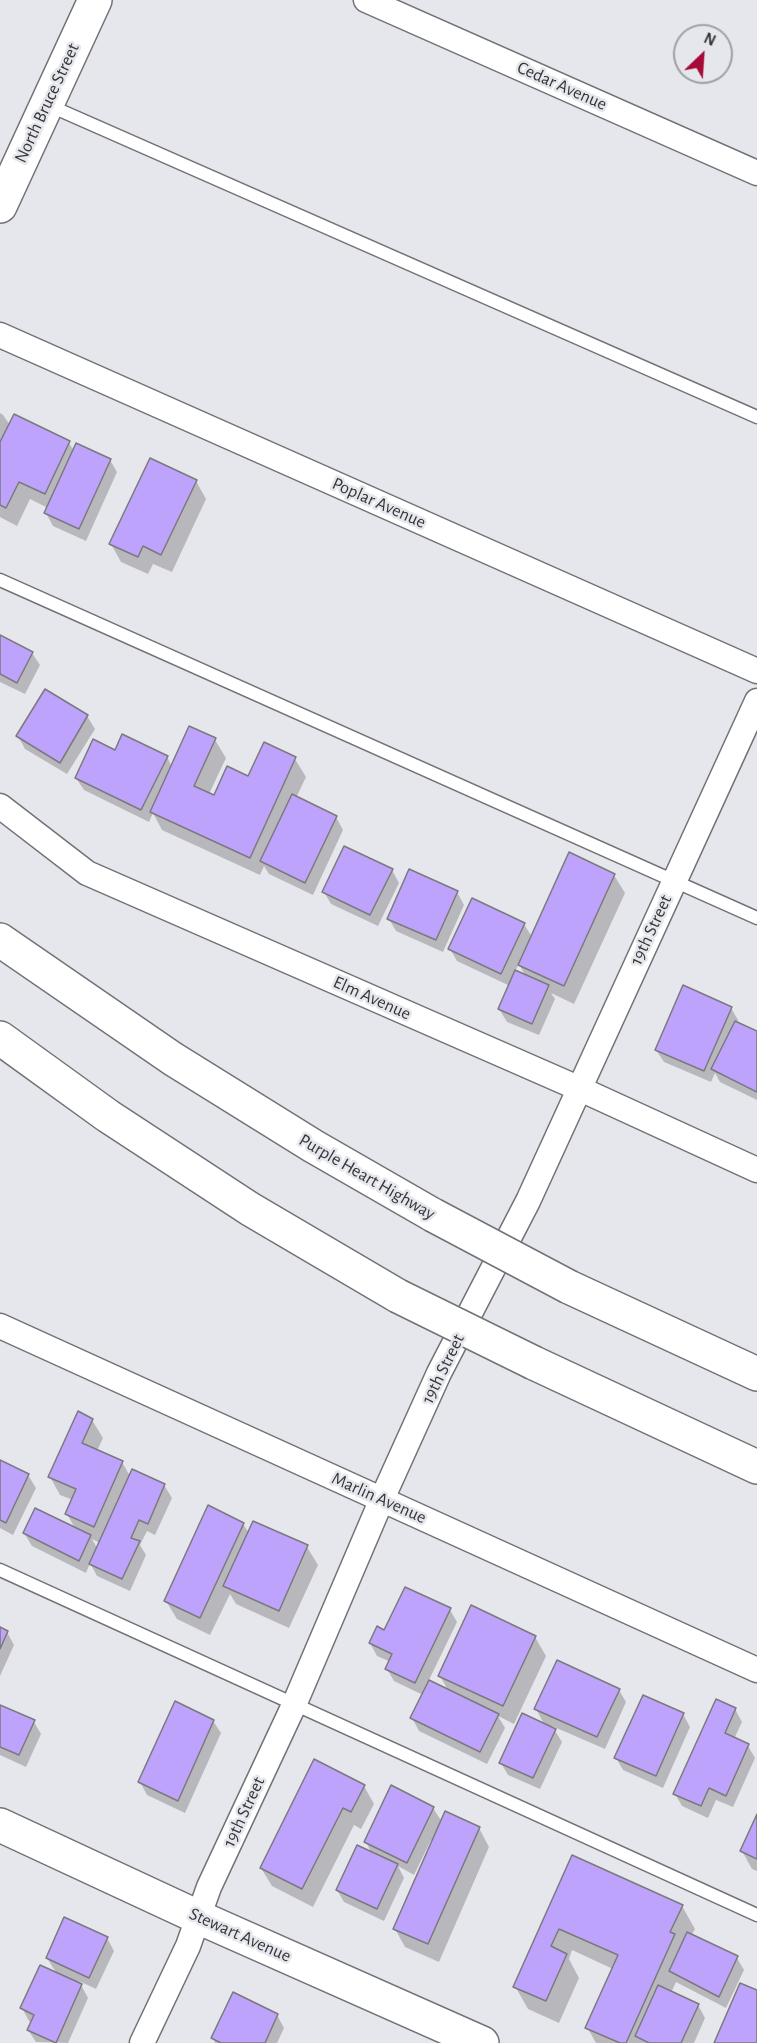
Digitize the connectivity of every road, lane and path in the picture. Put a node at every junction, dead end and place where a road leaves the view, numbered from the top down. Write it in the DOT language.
graph roads {
  1 [pos="95,0"];
  2 [pos="366,0"];
  3 [pos="47,104"];
  4 [pos="757,173"];
  5 [pos="0,206"];
  6 [pos="0,335"];
  7 [pos="757,417"];
  8 [pos="0,580"];
  9 [pos="757,670"];
  10 [pos="757,701"];
  11 [pos="0,806"];
  12 [pos="674,880"];
  13 [pos="757,918"];
  14 [pos="0,940"];
  15 [pos="0,1038"];
  16 [pos="578,1088"];
  17 [pos="757,1170"];
  18 [pos="0,1326"];
  19 [pos="757,1374"];
  20 [pos="757,1467"];
  21 [pos="382,1499"];
  22 [pos="0,1570"];
  23 [pos="757,1670"];
  24 [pos="294,1705"];
  25 [pos="0,1825"];
  26 [pos="757,1915"];
  27 [pos="198,1917"];
  28 [pos="142,2043"];
  29 [pos="482,2043"];
  1 -- 3 [label="main road, North Bruce Street"];
  2 -- 4 [label="street, Cedar Avenue"];
  3 -- 5 [label="main road, North Bruce Street"];
  3 -- 7 [label="lane"];
  6 -- 9 [label="street, Poplar Avenue"];
  8 -- 12 [label="lane"];
  10 -- 12 [label="street, 19th Street"];
  11 -- 16 [label="street, Elm Avenue"];
  12 -- 13 [label="lane"];
  12 -- 16 [label="street, 19th Street"];
  14 -- 19 [label="main road, Purple Heart Highway, bridge"];
  15 -- 20 [label="main road, bridge"];
  16 -- 17 [label="street, Elm Avenue"];
  16 -- 21 [label="street, 19th Street"];
  18 -- 21 [label="street, Marlin Avenue"];
  21 -- 23 [label="street, Marlin Avenue"];
  21 -- 24 [label="street, 19th Street"];
  22 -- 24 [label="lane"];
  24 -- 26 [label="lane"];
  24 -- 27 [label="street, 19th Street"];
  25 -- 27 [label="main road, Stewart Avenue"];
  27 -- 28 [label="street, 19th Street"];
  27 -- 29 [label="main road, Stewart Avenue"];
}
